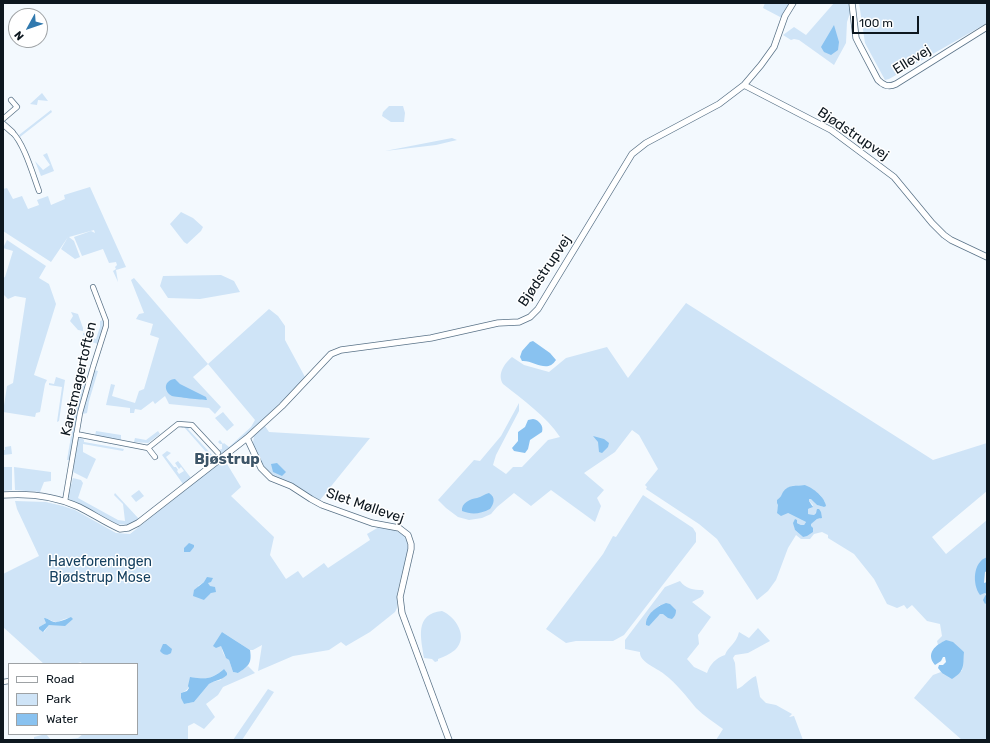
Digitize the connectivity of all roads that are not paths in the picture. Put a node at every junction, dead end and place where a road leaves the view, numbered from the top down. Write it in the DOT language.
graph roads {
  1 [pos="793,3"];
  2 [pos="852,3"];
  3 [pos="987,27"];
  4 [pos="744,85"];
  5 [pos="11,100"];
  6 [pos="3,119"];
  7 [pos="3,124"];
  8 [pos="12,132"];
  9 [pos="39,191"];
  10 [pos="987,257"];
  11 [pos="93,287"];
  12 [pos="76,434"];
  13 [pos="247,438"];
  14 [pos="148,448"];
  15 [pos="218,453"];
  16 [pos="155,457"];
  17 [pos="3,495"];
  18 [pos="65,501"];
  19 [pos="449,740"];
  1 -- 4 [label="street"];
  2 -- 3 [label="street, Ellevej"];
  4 -- 10 [label="street, Bjødstrupvej"];
  4 -- 13 [label="street, Bjødstrupvej"];
  5 -- 6 [label="street"];
  7 -- 8 [label="street"];
  8 -- 9 [label="street"];
  11 -- 12 [label="street, Karetmagertoften"];
  12 -- 14 [label="street"];
  12 -- 18 [label="street, Karetmagertoften"];
  13 -- 18 [label="street, Bjødstrupvej"];
  13 -- 19 [label="street, Slet Møllevej"];
  14 -- 15 [label="street"];
  14 -- 16 [label="street"];
  17 -- 18 [label="street, Bjødstrupvej"];
}
